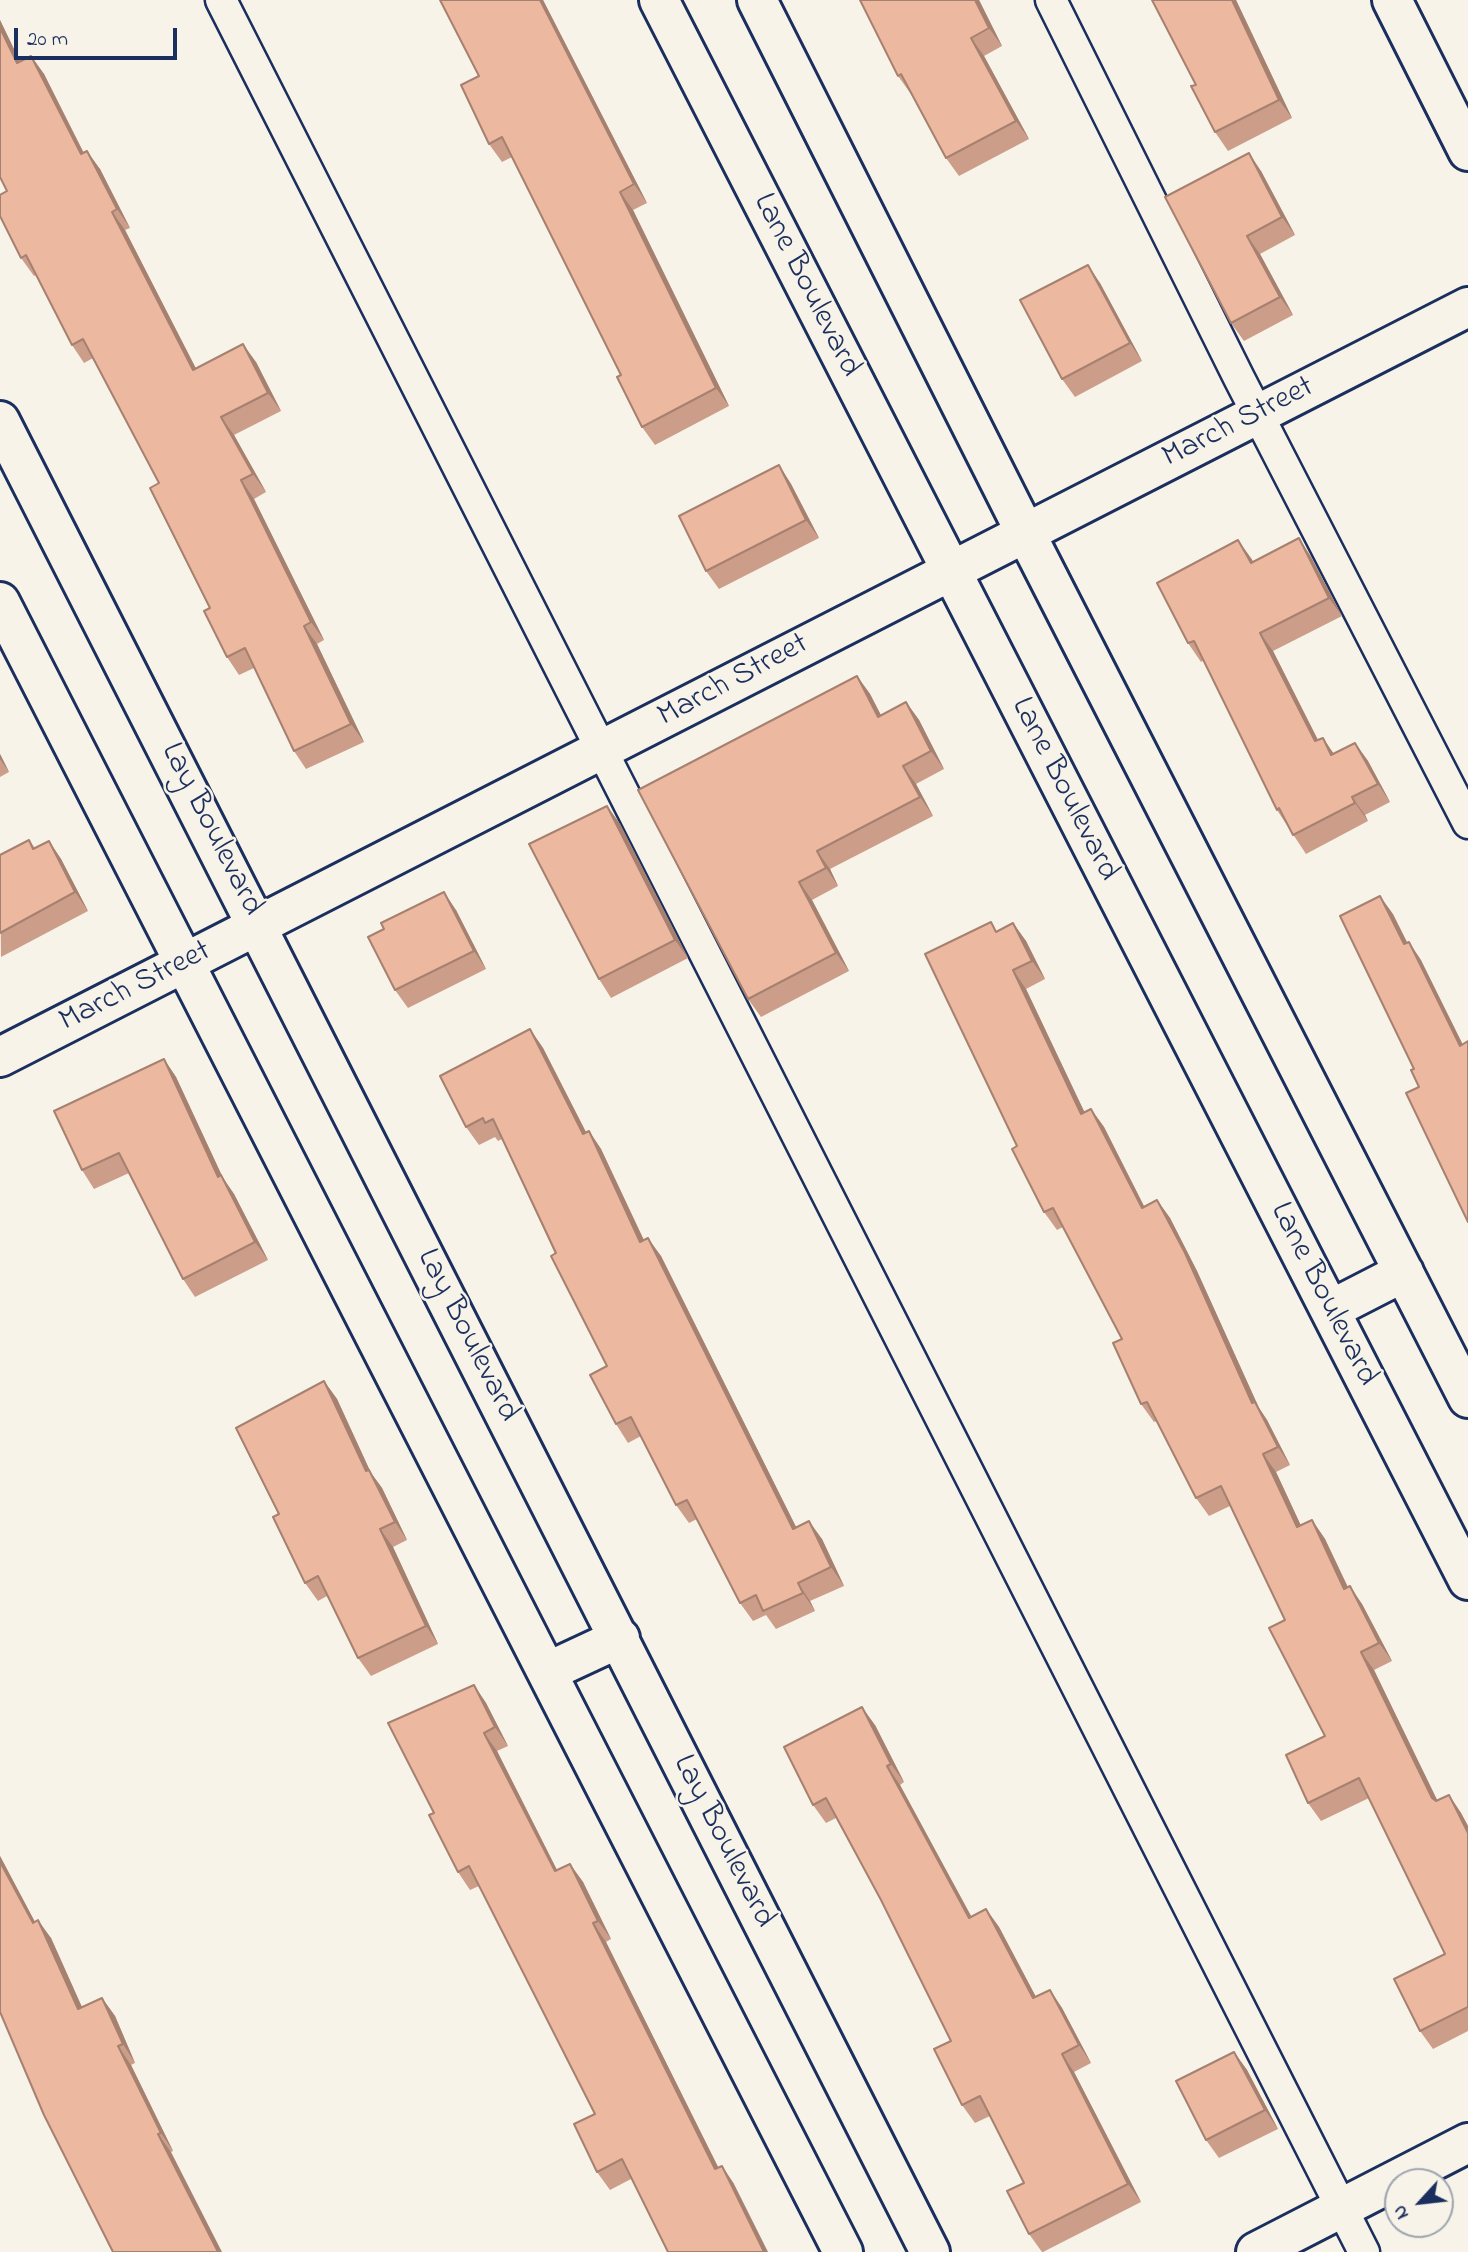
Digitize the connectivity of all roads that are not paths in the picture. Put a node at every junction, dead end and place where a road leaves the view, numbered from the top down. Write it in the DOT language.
graph roads {
  1 [pos="221,0"];
  2 [pos="659,0"];
  3 [pos="757,0"];
  4 [pos="1051,0"];
  5 [pos="1392,0"];
  6 [pos="1468,151"];
  7 [pos="1468,307"];
  8 [pos="1258,415"];
  9 [pos="0,421"];
  10 [pos="1024,532"];
  11 [pos="949,569"];
  12 [pos="0,602"];
  13 [pos="604,750"];
  14 [pos="1468,823"];
  15 [pos="259,926"];
  16 [pos="184,962"];
  17 [pos="0,1057"];
  18 [pos="1404,1272"];
  19 [pos="1330,1310"];
  20 [pos="1468,1398"];
  21 [pos="1468,1580"];
  22 [pos="620,1638"];
  23 [pos="547,1672"];
  24 [pos="1468,2143"];
  25 [pos="1342,2208"];
  26 [pos="843,2252"];
  27 [pos="930,2252"];
  28 [pos="1256,2252"];
  29 [pos="1364,2252"];
  1 -- 13 [label="lane"];
  2 -- 11 [label="street, Lane Boulevard"];
  3 -- 10 [label="street"];
  4 -- 8 [label="lane"];
  5 -- 6 [label="street"];
  7 -- 8 [label="street, March Street"];
  8 -- 10 [label="street, March Street"];
  8 -- 14 [label="lane"];
  9 -- 15 [label="street, Lay Boulevard"];
  10 -- 11 [label="street, March Street"];
  10 -- 18 [label="street"];
  11 -- 13 [label="street, March Street"];
  11 -- 19 [label="street, Lane Boulevard"];
  12 -- 16 [label="street"];
  13 -- 15 [label="street, March Street"];
  13 -- 25 [label="lane"];
  15 -- 16 [label="street, March Street"];
  15 -- 22 [label="street, Lay Boulevard"];
  16 -- 17 [label="street, March Street"];
  16 -- 23 [label="street"];
  18 -- 19 [label="street"];
  18 -- 20 [label="street"];
  19 -- 21 [label="street, Lane Boulevard"];
  22 -- 23 [label="street"];
  22 -- 27 [label="street, Lay Boulevard"];
  23 -- 26 [label="street"];
  24 -- 25 [label="street"];
  25 -- 28 [label="street"];
  25 -- 29 [label="lane"];
}
